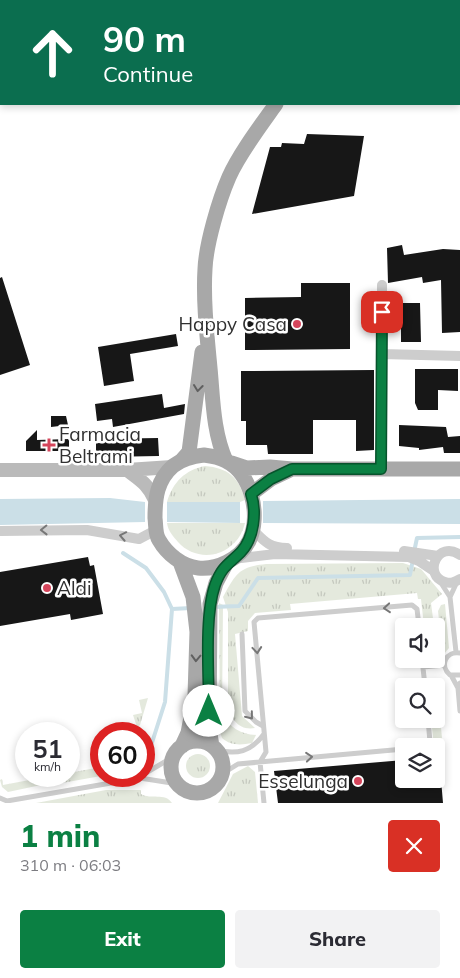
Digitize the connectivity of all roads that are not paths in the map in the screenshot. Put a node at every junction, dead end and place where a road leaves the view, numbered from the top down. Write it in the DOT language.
graph roads {
  1 [pos="275,105"];
  2 [pos="382,285"];
  3 [pos="206,323"];
  4 [pos="382,354"];
  5 [pos="460,356"];
  6 [pos="227,461"];
  7 [pos="177,463"];
  8 [pos="292,469"];
  9 [pos="381,469"];
  10 [pos="460,469"];
  11 [pos="0,470"];
  12 [pos="127,470"];
  13 [pos="252,497"];
  14 [pos="155,500"];
  15 [pos="156,526"];
  16 [pos="253,526"];
  17 [pos="0,531"];
  18 [pos="460,554"];
  19 [pos="414,555"];
  20 [pos="438,556"];
  21 [pos="230,561"];
  22 [pos="180,562"];
  23 [pos="436,574"];
  24 [pos="458,580"];
  25 [pos="450,597"];
  26 [pos="202,607"];
  27 [pos="418,618"];
  28 [pos="242,634"];
  29 [pos="458,652"];
  30 [pos="445,660"];
  31 [pos="445,668"];
  32 [pos="450,675"];
  33 [pos="460,675"];
  34 [pos="459,685"];
  35 [pos="460,711"];
  36 [pos="263,726"];
  37 [pos="264,734"];
  38 [pos="214,748"];
  39 [pos="395,750"];
  40 [pos="178,751"];
  41 [pos="260,762"];
  42 [pos="155,767"];
  43 [pos="218,780"];
  44 [pos="155,781"];
  45 [pos="90,786"];
  46 [pos="184,792"];
  47 [pos="0,798"];
  48 [pos="212,803"];
  49 [pos="264,803"];
  1 -- 3 [label="main road"];
  2 -- 4 [label="street"];
  3 -- 6 [label="main road"];
  3 -- 7 [label="main road, one-way"];
  4 -- 5 [label="street"];
  4 -- 9 [label="street"];
  6 -- 7 [label="main road"];
  6 -- 8 [label="main road"];
  6 -- 13 [label="main road"];
  7 -- 12 [label="main road"];
  7 -- 14 [label="main road"];
  8 -- 9 [label="main road"];
  8 -- 13 [label="main road"];
  9 -- 10 [label="main road"];
  11 -- 12 [label="main road"];
  12 -- 14 [label="main road"];
  13 -- 16 [label="main road"];
  14 -- 15 [label="main road"];
  15 -- 17 [label="street, one-way"];
  15 -- 22 [label="main road"];
  16 -- 19 [label="street"];
  16 -- 21 [label="main road"];
  18 -- 20 [label="street"];
  19 -- 20 [label="street"];
  19 -- 21 [label="street"];
  19 -- 23 [label="street"];
  20 -- 23 [label="street"];
  21 -- 22 [label="main road"];
  21 -- 26 [label="main road"];
  22 -- 26 [label="main road"];
  23 -- 24 [label="street"];
  23 -- 25 [label="lane"];
  24 -- 25 [label="lane"];
  25 -- 29 [label="lane"];
  26 -- 38 [label="main road"];
  26 -- 40 [label="main road, one-way"];
  27 -- 36 [label="lane, one-way"];
  28 -- 36 [label="lane, one-way"];
  29 -- 30 [label="lane"];
  31 -- 32 [label="lane"];
  32 -- 33 [label="lane"];
  32 -- 34 [label="lane"];
  34 -- 35 [label="lane"];
  36 -- 37 [label="lane"];
  37 -- 38 [label="lane"];
  37 -- 41 [label="lane"];
  38 -- 40 [label="main road"];
  38 -- 43 [label="main road"];
  41 -- 39 [label="lane, one-way"];
  40 -- 42 [label="lane"];
  40 -- 46 [label="main road"];
  41 -- 43 [label="lane"];
  41 -- 49 [label="lane"];
  43 -- 46 [label="main road"];
  43 -- 48 [label="main road"];
  44 -- 46 [label="lane"];
  45 -- 47 [label="lane"];
}
